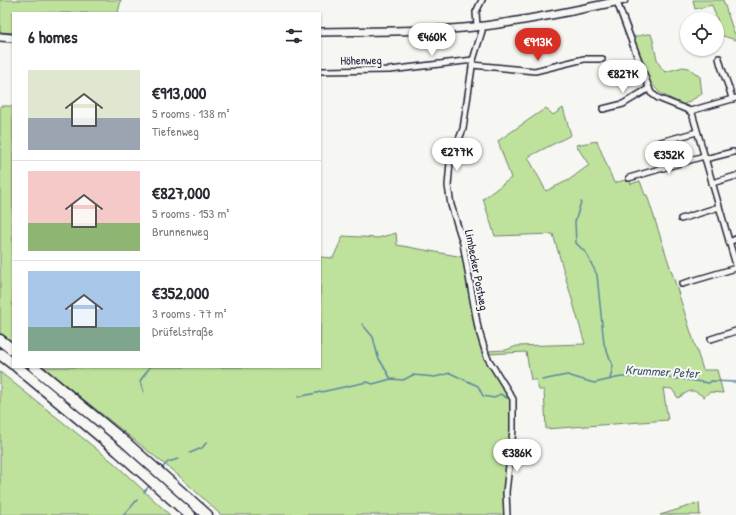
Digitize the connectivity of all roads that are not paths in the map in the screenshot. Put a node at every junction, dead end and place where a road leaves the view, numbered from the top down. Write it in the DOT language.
graph roads {
  1 [pos="481,0"];
  2 [pos="620,1"];
  3 [pos="479,26"];
  4 [pos="321,32"];
  5 [pos="0,37"];
  6 [pos="12,38"];
  7 [pos="719,58"];
  8 [pos="602,59"];
  9 [pos="473,63"];
  10 [pos="321,71"];
  11 [pos="648,89"];
  12 [pos="734,99"];
  13 [pos="603,109"];
  14 [pos="690,111"];
  15 [pos="697,132"];
  16 [pos="657,142"];
  17 [pos="733,152"];
  18 [pos="705,158"];
  19 [pos="736,176"];
  20 [pos="629,178"];
  21 [pos="712,184"];
  22 [pos="719,208"];
  23 [pos="681,219"];
  24 [pos="736,239"];
  25 [pos="729,242"];
  26 [pos="736,265"];
  27 [pos="736,268"];
  28 [pos="682,284"];
  29 [pos="736,331"];
  30 [pos="711,339"];
  31 [pos="0,340"];
  32 [pos="12,349"];
  33 [pos="0,354"];
  34 [pos="12,363"];
  35 [pos="18,368"];
  36 [pos="35,368"];
  37 [pos="190,515"];
  38 [pos="207,515"];
  39 [pos="507,515"];
  1 -- 3 [label="street, Limbecker Postweg"];
  2 -- 3 [label="main road"];
  2 -- 11 [label="street"];
  3 -- 4 [label="main road"];
  3 -- 9 [label="street, Limbecker Postweg"];
  5 -- 6 [label="main road"];
  7 -- 12 [label="street"];
  8 -- 9 [label="street, Höhenweg"];
  9 -- 10 [label="street, Höhenweg"];
  9 -- 39 [label="street, Limbecker Postweg"];
  11 -- 13 [label="street"];
  11 -- 14 [label="street"];
  12 -- 14 [label="street"];
  14 -- 15 [label="street"];
  15 -- 16 [label="street"];
  15 -- 18 [label="street"];
  17 -- 18 [label="street"];
  18 -- 20 [label="street"];
  18 -- 21 [label="street"];
  19 -- 21 [label="street"];
  21 -- 22 [label="street"];
  22 -- 23 [label="street"];
  22 -- 25 [label="street"];
  24 -- 25 [label="street"];
  25 -- 26 [label="street"];
  27 -- 28 [label="street"];
  29 -- 30 [label="street"];
  31 -- 32 [label="highway"];
  33 -- 34 [label="highway"];
  35 -- 37 [label="highway"];
  36 -- 38 [label="highway"];
}
